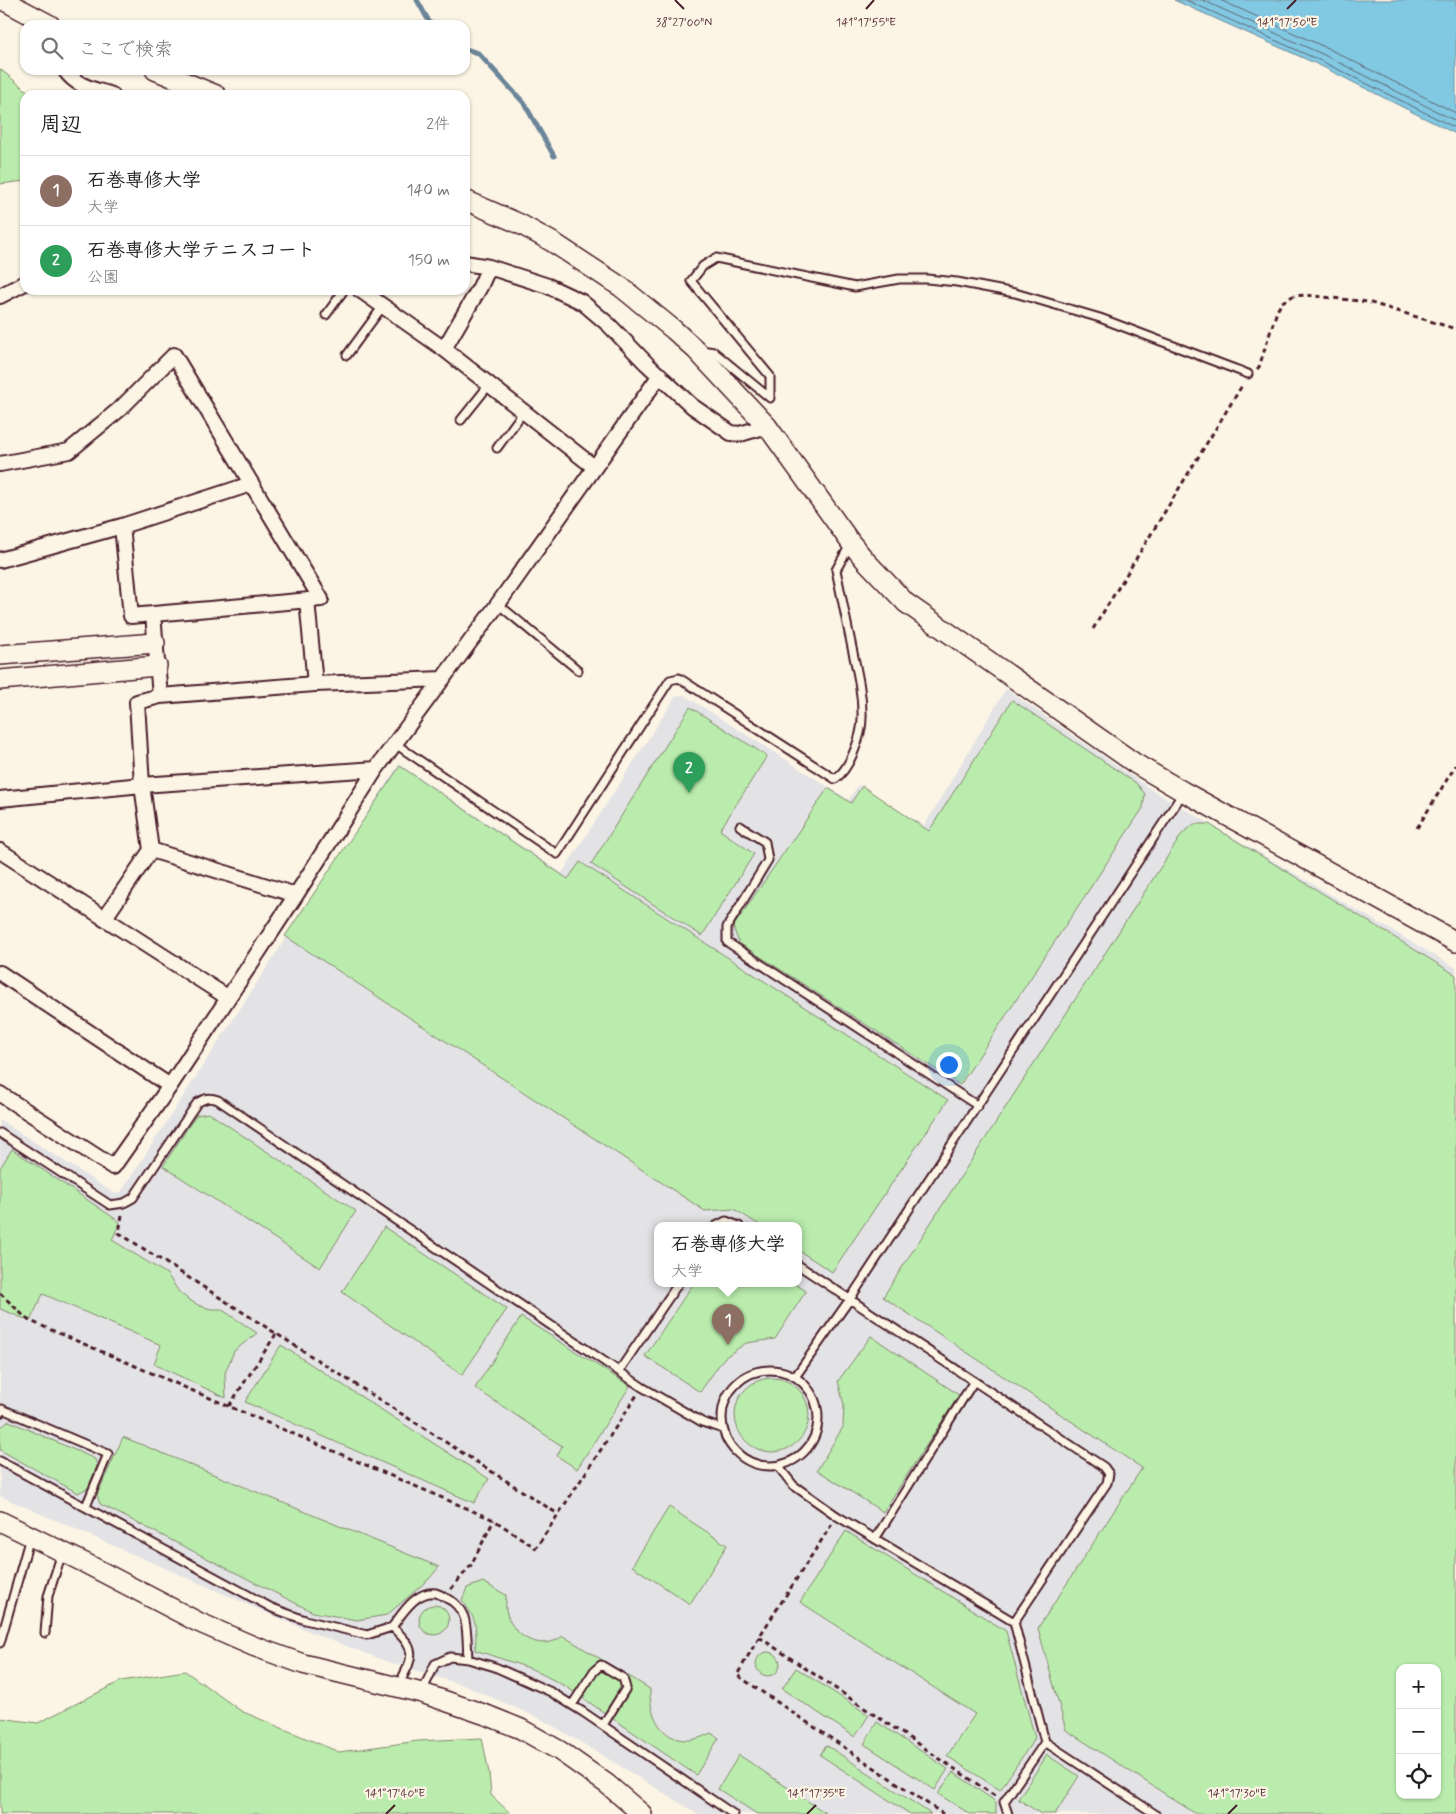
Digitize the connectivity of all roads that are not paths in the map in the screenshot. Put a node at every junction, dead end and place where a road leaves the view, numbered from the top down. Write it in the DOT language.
graph roads {
  1 [pos="4,0"];
  2 [pos="41,20"];
  3 [pos="68,75"];
  4 [pos="167,75"];
  5 [pos="93,90"];
  6 [pos="204,90"];
  7 [pos="470,202"];
  8 [pos="470,264"];
  9 [pos="489,267"];
  10 [pos="20,286"];
  11 [pos="340,295"];
  12 [pos="367,295"];
  13 [pos="0,296"];
  14 [pos="383,306"];
  15 [pos="326,315"];
  16 [pos="444,349"];
  17 [pos="696,350"];
  18 [pos="347,355"];
  19 [pos="1248,374"];
  20 [pos="660,376"];
  21 [pos="489,385"];
  22 [pos="524,411"];
  23 [pos="461,420"];
  24 [pos="767,426"];
  25 [pos="497,448"];
  26 [pos="0,464"];
  27 [pos="594,467"];
  28 [pos="251,484"];
  29 [pos="122,526"];
  30 [pos="851,543"];
  31 [pos="0,560"];
  32 [pos="307,600"];
  33 [pos="498,604"];
  34 [pos="153,614"];
  35 [pos="155,643"];
  36 [pos="0,655"];
  37 [pos="157,666"];
  38 [pos="578,670"];
  39 [pos="443,679"];
  40 [pos="0,680"];
  41 [pos="315,684"];
  42 [pos="160,696"];
  43 [pos="394,743"];
  44 [pos="376,769"];
  45 [pos="142,785"];
  46 [pos="1184,792"];
  47 [pos="0,799"];
  48 [pos="740,826"];
  49 [pos="151,850"];
  50 [pos="0,851"];
  51 [pos="296,895"];
  52 [pos="104,919"];
  53 [pos="1456,942"];
  54 [pos="0,973"];
  55 [pos="227,997"];
  56 [pos="170,1086"];
  57 [pos="0,1094"];
  58 [pos="978,1106"];
  59 [pos="0,1133"];
  60 [pos="802,1268"];
  61 [pos="676,1287"];
  62 [pos="850,1299"];
  63 [pos="620,1371"];
  64 [pos="795,1377"];
  65 [pos="974,1381"];
  66 [pos="0,1413"];
  67 [pos="723,1429"];
  68 [pos="0,1461"];
  69 [pos="778,1466"];
  70 [pos="86,1506"];
  71 [pos="0,1522"];
  72 [pos="30,1536"];
  73 [pos="875,1540"];
  74 [pos="63,1552"];
  75 [pos="1014,1622"];
  76 [pos="392,1627"];
  77 [pos="45,1633"];
  78 [pos="0,1643"];
  79 [pos="468,1659"];
  80 [pos="398,1686"];
  81 [pos="422,1693"];
  82 [pos="572,1705"];
  83 [pos="603,1726"];
  84 [pos="1045,1742"];
  85 [pos="642,1814"];
  86 [pos="733,1814"];
  87 [pos="1008,1814"];
  88 [pos="1155,1814"];
  1 -- 2 [label="street"];
  3 -- 5 [label="street"];
  4 -- 6 [label="street"];
  7 -- 17 [label="street"];
  8 -- 9 [label="street"];
  9 -- 16 [label="street"];
  9 -- 20 [label="street"];
  10 -- 13 [label="street"];
  11 -- 15 [label="lane"];
  12 -- 14 [label="street"];
  14 -- 16 [label="street"];
  14 -- 18 [label="lane"];
  16 -- 21 [label="street"];
  17 -- 19 [label="lane"];
  17 -- 24 [label="street"];
  20 -- 24 [label="street"];
  20 -- 27 [label="street"];
  21 -- 22 [label="street"];
  21 -- 23 [label="lane"];
  22 -- 25 [label="lane"];
  22 -- 27 [label="street"];
  24 -- 30 [label="street"];
  26 -- 28 [label="street"];
  27 -- 33 [label="street"];
  28 -- 29 [label="street"];
  28 -- 32 [label="street"];
  29 -- 31 [label="street"];
  29 -- 34 [label="street"];
  30 -- 43 [label="lane"];
  30 -- 46 [label="street"];
  32 -- 34 [label="street"];
  32 -- 41 [label="street"];
  33 -- 38 [label="lane"];
  33 -- 39 [label="street"];
  34 -- 35 [label="street"];
  35 -- 36 [label="street"];
  35 -- 37 [label="street"];
  37 -- 40 [label="street"];
  37 -- 42 [label="street"];
  39 -- 41 [label="street"];
  39 -- 43 [label="street"];
  41 -- 42 [label="street"];
  42 -- 45 [label="street"];
  43 -- 44 [label="street"];
  44 -- 45 [label="street"];
  44 -- 51 [label="street"];
  45 -- 47 [label="street"];
  45 -- 49 [label="street"];
  46 -- 53 [label="street"];
  46 -- 58 [label="lane"];
  48 -- 58 [label="lane"];
  49 -- 51 [label="street"];
  49 -- 52 [label="street"];
  50 -- 52 [label="street"];
  51 -- 55 [label="street"];
  52 -- 55 [label="street"];
  54 -- 56 [label="street"];
  55 -- 56 [label="street"];
  56 -- 57 [label="street"];
  58 -- 62 [label="lane"];
  59 -- 63 [label="lane"];
  60 -- 62 [label="lane"];
  61 -- 63 [label="lane"];
  62 -- 64 [label="lane"];
  62 -- 65 [label="lane"];
  63 -- 67 [label="lane"];
  64 -- 67 [label="lane"];
  64 -- 69 [label="lane"];
  65 -- 73 [label="lane"];
  65 -- 75 [label="lane"];
  66 -- 70 [label="lane"];
  67 -- 69 [label="lane"];
  68 -- 70 [label="lane"];
  69 -- 73 [label="lane"];
  70 -- 76 [label="lane"];
  71 -- 72 [label="street"];
  72 -- 74 [label="street"];
  72 -- 78 [label="lane"];
  73 -- 75 [label="lane"];
  74 -- 77 [label="lane"];
  74 -- 80 [label="street"];
  75 -- 84 [label="lane"];
  76 -- 79 [label="lane"];
  76 -- 80 [label="lane"];
  79 -- 81 [label="lane"];
  79 -- 82 [label="lane"];
  80 -- 81 [label="street"];
  81 -- 85 [label="street"];
  82 -- 83 [label="lane"];
  82 -- 83 [label="lane"];
  83 -- 86 [label="lane"];
  84 -- 87 [label="lane"];
  84 -- 88 [label="lane"];
}
